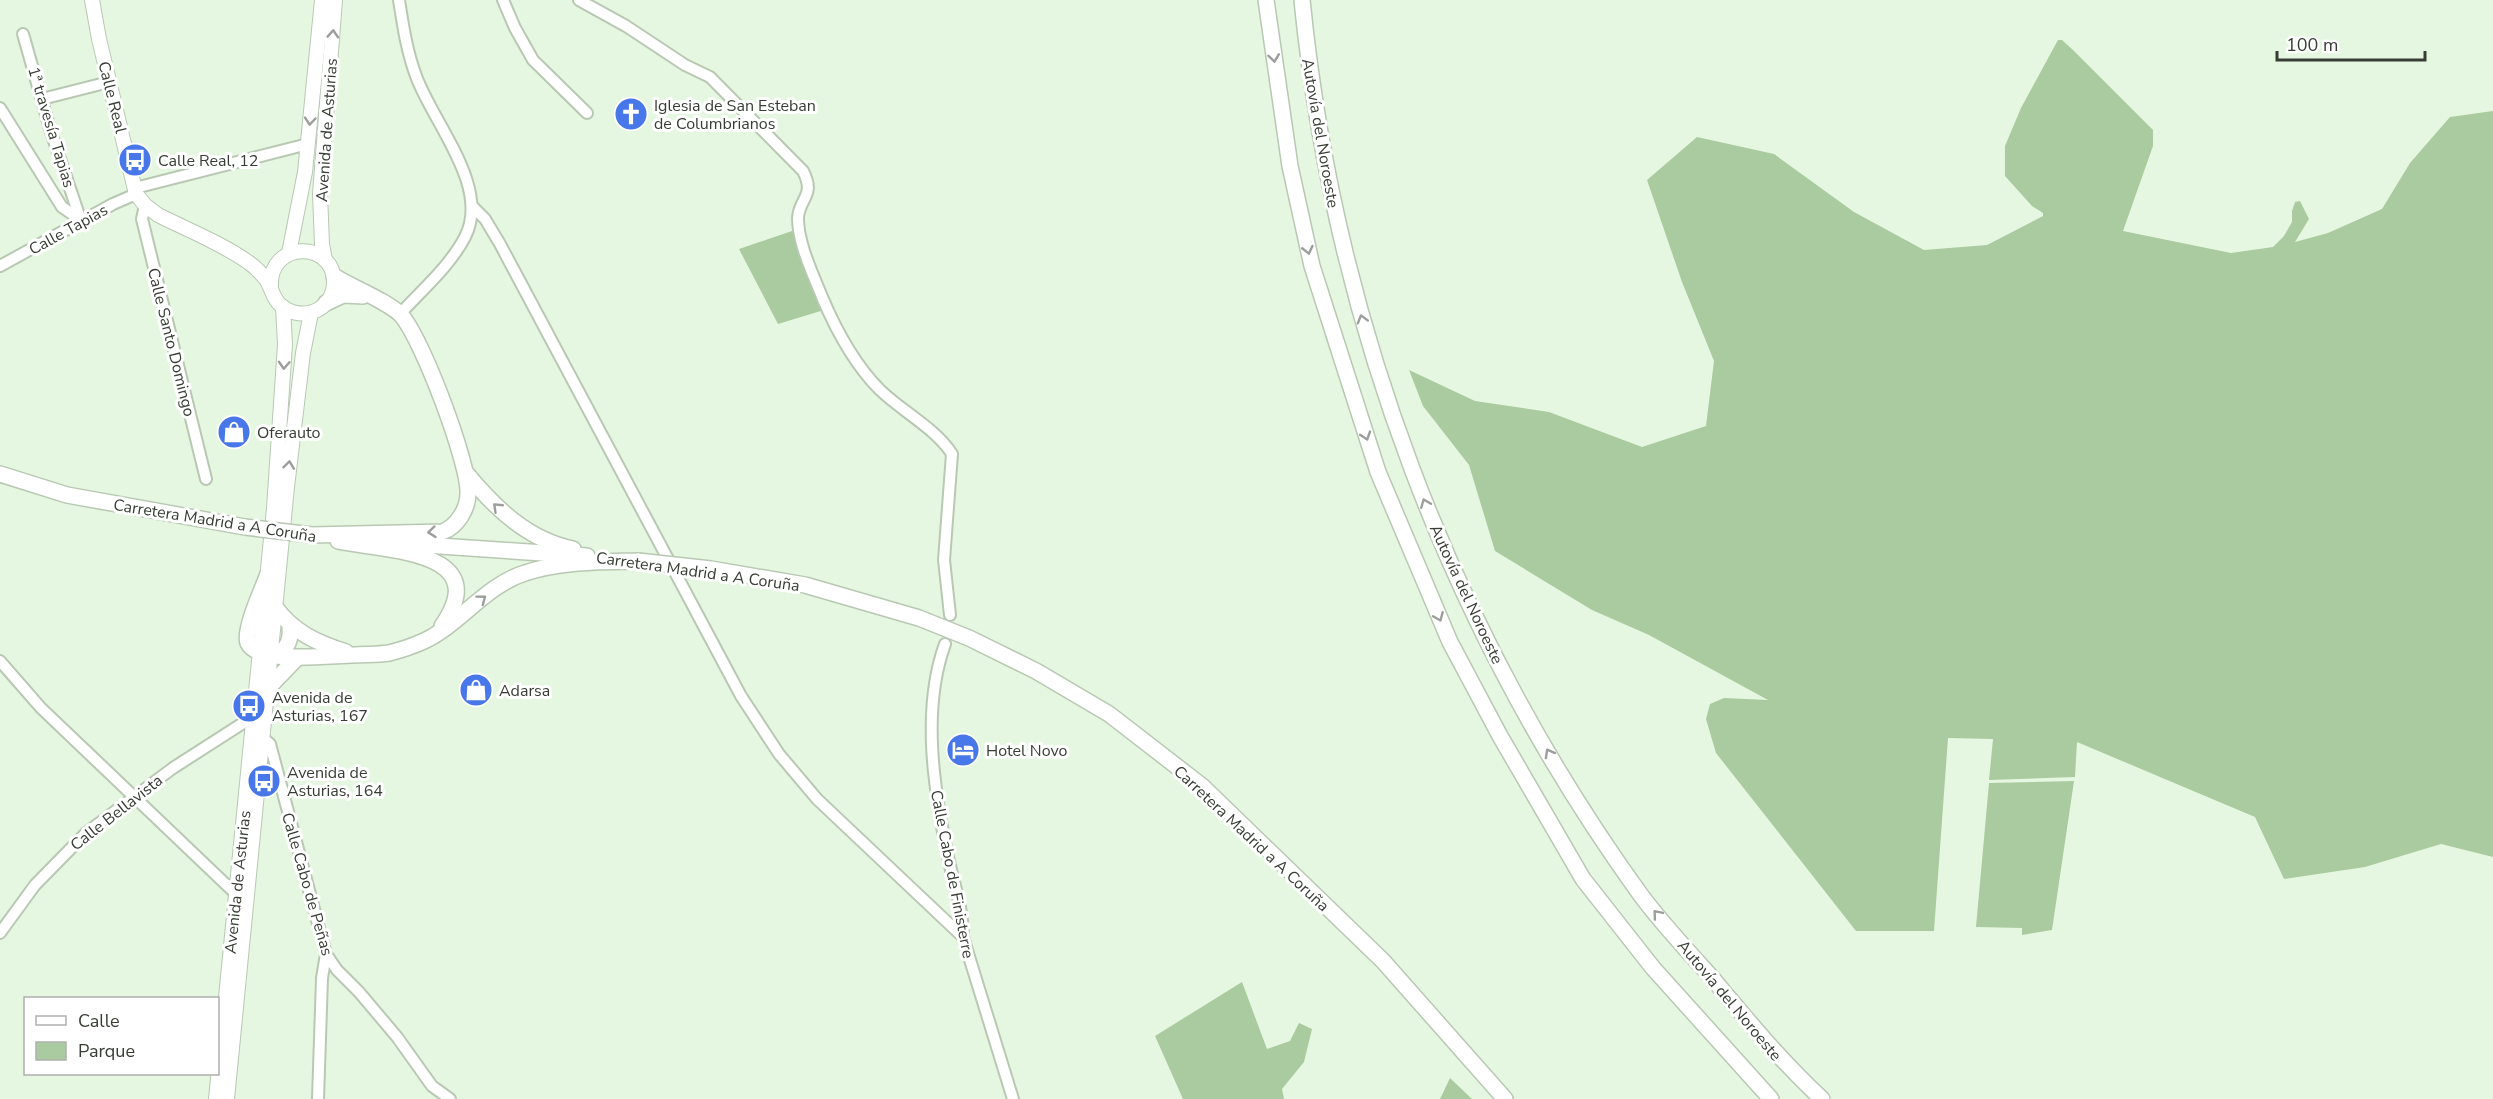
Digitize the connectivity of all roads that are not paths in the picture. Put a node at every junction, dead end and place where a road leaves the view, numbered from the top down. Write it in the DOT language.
graph roads {
  1 [pos="92,0"];
  2 [pos="322,0"];
  3 [pos="335,0"];
  4 [pos="399,0"];
  5 [pos="503,0"];
  6 [pos="579,0"];
  7 [pos="1266,0"];
  8 [pos="1302,0"];
  9 [pos="23,34"];
  10 [pos="109,82"];
  11 [pos="42,99"];
  12 [pos="0,108"];
  13 [pos="587,113"];
  14 [pos="308,144"];
  15 [pos="138,196"];
  16 [pos="473,207"];
  17 [pos="81,221"];
  18 [pos="284,258"];
  19 [pos="325,260"];
  20 [pos="249,262"];
  21 [pos="0,266"];
  22 [pos="334,276"];
  23 [pos="271,288"];
  24 [pos="372,298"];
  25 [pos="326,303"];
  26 [pos="283,307"];
  27 [pos="311,313"];
  28 [pos="400,314"];
  29 [pos="0,474"];
  30 [pos="467,474"];
  31 [pos="206,480"];
  32 [pos="312,535"];
  33 [pos="638,561"];
  34 [pos="268,574"];
  35 [pos="275,607"];
  36 [pos="950,615"];
  37 [pos="290,625"];
  38 [pos="436,634"];
  39 [pos="945,644"];
  40 [pos="269,654"];
  41 [pos="355,654"];
  42 [pos="296,659"];
  43 [pos="0,661"];
  44 [pos="268,688"];
  45 [pos="254,716"];
  46 [pos="262,737"];
  47 [pos="133,797"];
  48 [pos="236,894"];
  49 [pos="0,933"];
  50 [pos="963,937"];
  51 [pos="326,954"];
  52 [pos="219,1068"];
  53 [pos="218,1075"];
  54 [pos="216,1099"];
  55 [pos="227,1099"];
  56 [pos="318,1099"];
  57 [pos="450,1099"];
  58 [pos="1013,1099"];
  59 [pos="1505,1099"];
  60 [pos="1771,1099"];
  61 [pos="1822,1099"];
  1 -- 10 [label="main road, Calle Real"];
  2 -- 14 [label="main road, Avenida de Asturias, one-way"];
  19 -- 3 [label="main road, Avenida de Asturias, one-way"];
  4 -- 16 [label="street"];
  5 -- 13 [label="street"];
  6 -- 36 [label="street"];
  7 -- 60 [label="highway, Autovía del Noroeste, one-way"];
  61 -- 8 [label="highway, Autovía del Noroeste, one-way"];
  9 -- 11 [label="street, 1ª travesía Tapias"];
  10 -- 11 [label="street"];
  10 -- 15 [label="main road, Calle Real"];
  11 -- 17 [label="street, 1ª travesía Tapias"];
  12 -- 17 [label="street"];
  14 -- 15 [label="street, Calle Tapias"];
  14 -- 18 [label="main road, Avenida de Asturias"];
  15 -- 17 [label="street, Calle Tapias"];
  15 -- 20 [label="main road"];
  15 -- 31 [label="street, Calle Santo Domingo"];
  16 -- 28 [label="street"];
  16 -- 50 [label="street"];
  17 -- 21 [label="street, Calle Tapias"];
  18 -- 19 [label="main road"];
  18 -- 20 [label="main road"];
  18 -- 23 [label="main road"];
  19 -- 22 [label="main road"];
  20 -- 23 [label="main road"];
  22 -- 24 [label="highway"];
  22 -- 25 [label="main road"];
  23 -- 26 [label="main road"];
  24 -- 25 [label="highway"];
  24 -- 28 [label="highway"];
  25 -- 27 [label="main road"];
  26 -- 27 [label="main road"];
  26 -- 34 [label="main road, one-way"];
  35 -- 27 [label="main road, Avenida de Asturias, one-way"];
  28 -- 30 [label="highway"];
  29 -- 32 [label="highway, Carretera Madrid a A Coruña, bridge"];
  30 -- 32 [label="highway, one-way"];
  33 -- 30 [label="highway, one-way"];
  32 -- 33 [label="highway, Carretera Madrid a A Coruña"];
  32 -- 38 [label="highway"];
  38 -- 33 [label="highway, one-way"];
  33 -- 59 [label="highway, Carretera Madrid a A Coruña, bridge"];
  34 -- 40 [label="highway"];
  35 -- 37 [label="highway"];
  35 -- 40 [label="main road, Avenida de Asturias"];
  37 -- 40 [label="highway"];
  37 -- 41 [label="highway"];
  38 -- 41 [label="highway"];
  39 -- 50 [label="street, Calle Cabo de Finisterre"];
  40 -- 42 [label="highway"];
  40 -- 44 [label="main road, Avenida de Asturias"];
  40 -- 45 [label="main road, Avenida de Asturias"];
  41 -- 42 [label="highway"];
  42 -- 44 [label="highway"];
  43 -- 47 [label="street"];
  44 -- 46 [label="main road, Avenida de Asturias"];
  45 -- 47 [label="street, Calle Bellavista"];
  45 -- 48 [label="main road, Avenida de Asturias"];
  46 -- 51 [label="street, Calle Cabo de Peñas"];
  46 -- 55 [label="main road, Avenida de Asturias"];
  47 -- 48 [label="street"];
  47 -- 49 [label="street, Calle Bellavista"];
  48 -- 52 [label="main road, Avenida de Asturias"];
  50 -- 58 [label="street, Calle Cabo de Finisterre"];
  51 -- 56 [label="street"];
  51 -- 57 [label="street, Calle Cabo de Peñas"];
  53 -- 54 [label="main road, Avenida de Asturias"];
}
